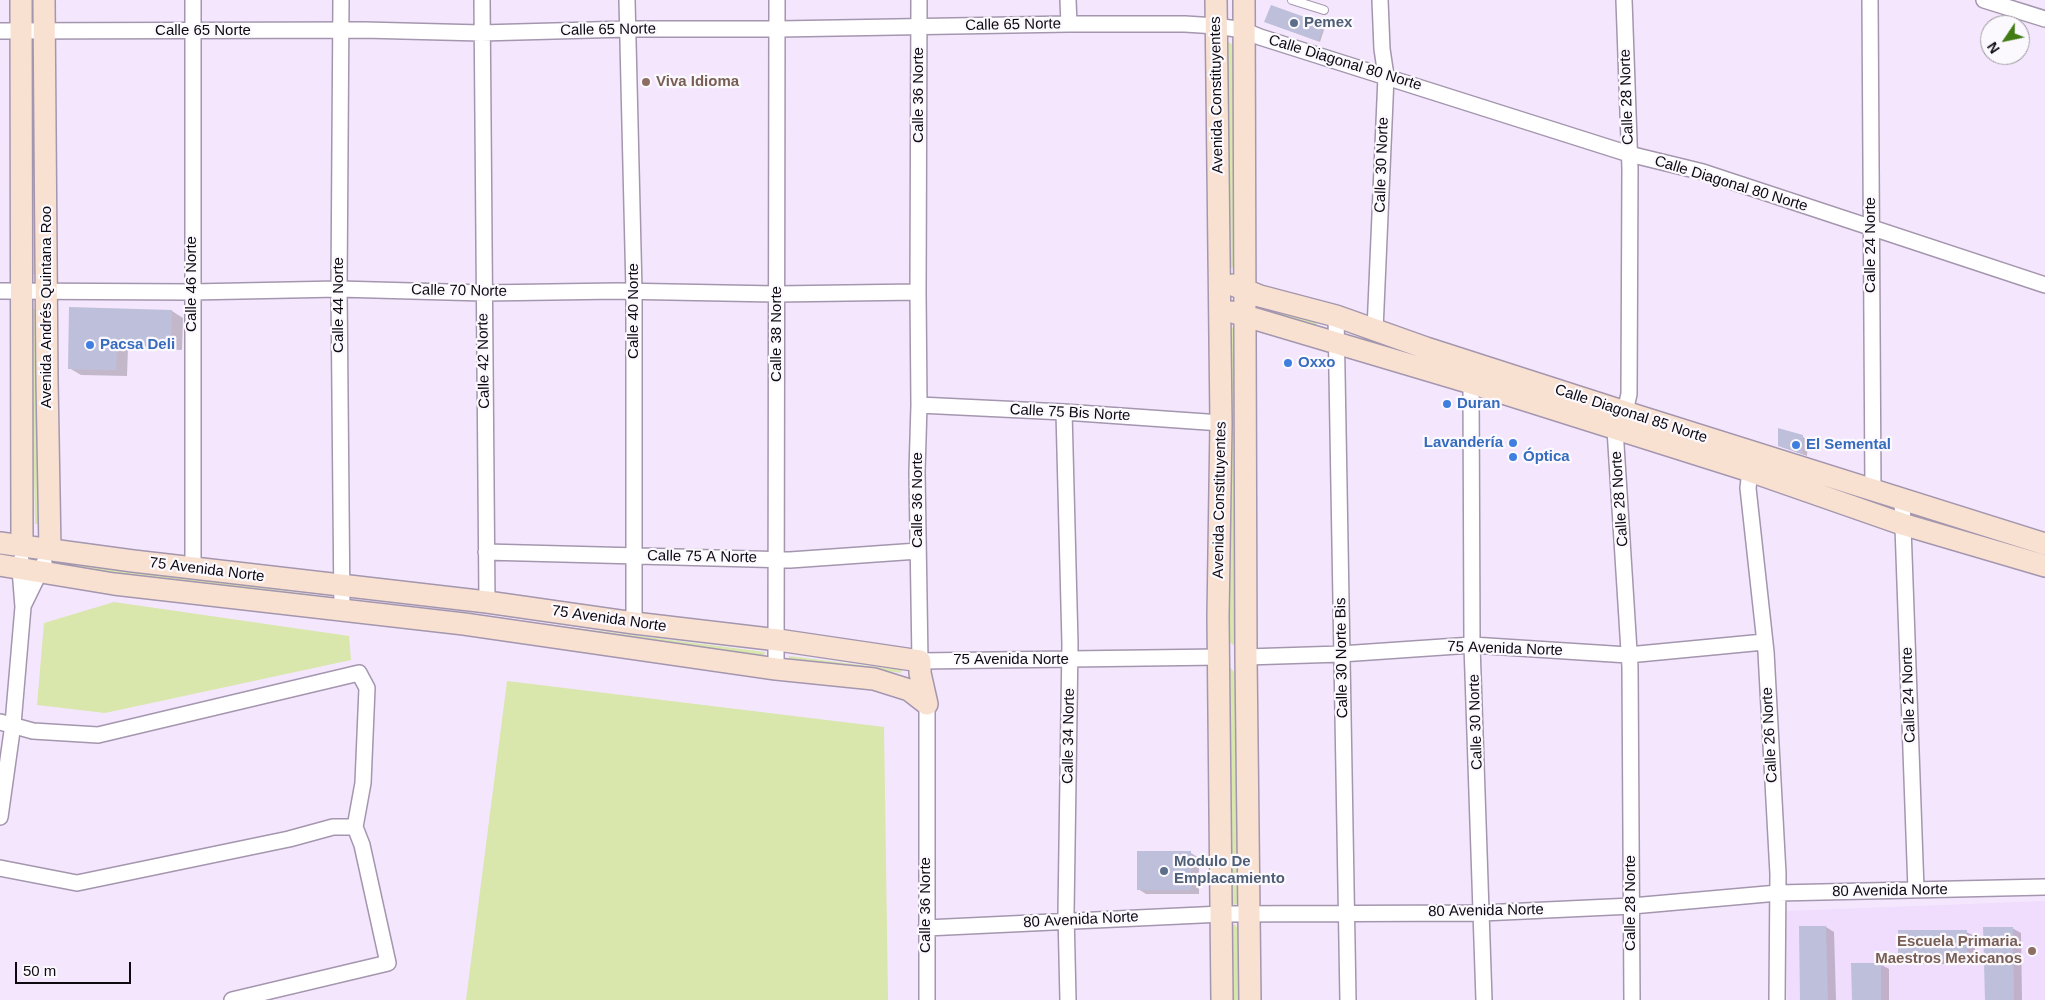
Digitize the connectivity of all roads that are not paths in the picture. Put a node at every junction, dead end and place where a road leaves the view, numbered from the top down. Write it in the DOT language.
graph roads {
  1 [pos="20,0"];
  2 [pos="44,0"];
  3 [pos="193,0"];
  4 [pos="341,0"];
  5 [pos="482,0"];
  6 [pos="627,0"];
  7 [pos="778,0"];
  8 [pos="919,0"];
  9 [pos="1068,0"];
  10 [pos="1216,0"];
  11 [pos="1244,0"];
  12 [pos="1292,0"];
  13 [pos="1380,0"];
  14 [pos="1624,0"];
  15 [pos="1870,0"];
  16 [pos="1984,0"];
  17 [pos="1324,10"];
  18 [pos="2045,19"];
  19 [pos="1069,24"];
  20 [pos="1216,26"];
  21 [pos="919,27"];
  22 [pos="628,29"];
  23 [pos="779,29"];
  24 [pos="342,30"];
  25 [pos="1243,30"];
  26 [pos="10,31"];
  27 [pos="193,31"];
  28 [pos="45,32"];
  29 [pos="481,33"];
  30 [pos="1386,76"];
  31 [pos="1629,154"];
  32 [pos="1871,228"];
  33 [pos="1219,281"];
  34 [pos="2045,285"];
  35 [pos="339,289"];
  36 [pos="1244,289"];
  37 [pos="0,290"];
  38 [pos="22,290"];
  39 [pos="47,291"];
  40 [pos="634,291"];
  41 [pos="192,292"];
  42 [pos="918,292"];
  43 [pos="484,293"];
  44 [pos="776,294"];
  45 [pos="1220,308"];
  46 [pos="1244,316"];
  47 [pos="1336,316"];
  48 [pos="1375,330"];
  49 [pos="1336,342"];
  50 [pos="1471,383"];
  51 [pos="919,406"];
  52 [pos="1064,412"];
  53 [pos="1620,421"];
  54 [pos="1221,422"];
  55 [pos="1750,471"];
  56 [pos="1873,490"];
  57 [pos="1902,499"];
  58 [pos="1902,524"];
  59 [pos="0,543"];
  60 [pos="2045,544"];
  61 [pos="22,546"];
  62 [pos="50,550"];
  63 [pos="918,551"];
  64 [pos="486,552"];
  65 [pos="634,555"];
  66 [pos="777,559"];
  67 [pos="2045,566"];
  68 [pos="193,568"];
  69 [pos="20,569"];
  70 [pos="342,586"];
  71 [pos="487,602"];
  72 [pos="342,611"];
  73 [pos="634,623"];
  74 [pos="778,640"];
  75 [pos="1764,642"];
  76 [pos="1472,645"];
  77 [pos="1342,654"];
  78 [pos="1628,655"];
  79 [pos="1220,657"];
  80 [pos="1246,657"];
  81 [pos="920,661"];
  82 [pos="1069,661"];
  83 [pos="776,669"];
  84 [pos="927,704"];
  85 [pos="6,723"];
  86 [pos="0,816"];
  87 [pos="355,827"];
  88 [pos="0,868"];
  89 [pos="2045,887"];
  90 [pos="1916,890"];
  91 [pos="1778,893"];
  92 [pos="1632,906"];
  93 [pos="1347,913"];
  94 [pos="1482,913"];
  95 [pos="1222,914"];
  96 [pos="1249,914"];
  97 [pos="1066,920"];
  98 [pos="926,928"];
  99 [pos="232,1000"];
  100 [pos="927,1000"];
  101 [pos="1068,1000"];
  102 [pos="1222,1000"];
  103 [pos="1250,1000"];
  104 [pos="1348,1000"];
  105 [pos="1484,1000"];
  106 [pos="1632,1000"];
  107 [pos="1777,1000"];
  1 -- 26 [label="main road, Avenida Andrés Quintana Roo"];
  2 -- 28 [label="main road, Avenida Andrés Quintana Roo"];
  3 -- 27 [label="street, Calle 46 Norte"];
  4 -- 24 [label="street, Calle 44 Norte"];
  5 -- 29 [label="street, Calle 42 Norte"];
  6 -- 22 [label="street, Calle 40 Norte"];
  7 -- 23 [label="street, Calle 38 Norte"];
  8 -- 21 [label="street, Calle 36 Norte"];
  9 -- 19 [label="street"];
  10 -- 20 [label="main road, Avenida Constituyentes"];
  11 -- 25 [label="main road, Avenida Constituyentes"];
  12 -- 17 [label="lane"];
  13 -- 30 [label="street, Calle 30 Norte"];
  14 -- 31 [label="street, Calle 28 Norte"];
  15 -- 32 [label="street, Calle 24 Norte"];
  16 -- 18 [label="street"];
  19 -- 20 [label="street, Calle 65 Norte"];
  19 -- 21 [label="street, Calle 65 Norte"];
  20 -- 25 [label="street, Calle Diagonal 80 Norte"];
  20 -- 33 [label="main road, Avenida Constituyentes"];
  21 -- 23 [label="street, Calle 65 Norte"];
  21 -- 42 [label="street, Calle 36 Norte"];
  22 -- 23 [label="street, Calle 65 Norte"];
  22 -- 29 [label="street, Calle 65 Norte"];
  22 -- 40 [label="street, Calle 40 Norte"];
  23 -- 44 [label="street, Calle 38 Norte"];
  24 -- 27 [label="street, Calle 65 Norte"];
  24 -- 29 [label="street, Calle 65 Norte"];
  24 -- 35 [label="street, Calle 44 Norte"];
  25 -- 30 [label="street, Calle Diagonal 80 Norte"];
  25 -- 36 [label="main road, Avenida Constituyentes"];
  26 -- 28 [label="street, Calle 65 Norte"];
  26 -- 38 [label="main road, Avenida Andrés Quintana Roo"];
  27 -- 28 [label="street, Calle 65 Norte"];
  27 -- 41 [label="street, Calle 46 Norte"];
  28 -- 39 [label="main road, Avenida Andrés Quintana Roo"];
  29 -- 43 [label="street, Calle 42 Norte"];
  30 -- 31 [label="street, Calle Diagonal 80 Norte"];
  30 -- 48 [label="street, Calle 30 Norte"];
  31 -- 32 [label="street, Calle Diagonal 80 Norte"];
  31 -- 53 [label="street, Calle 28 Norte"];
  32 -- 34 [label="street, Calle Diagonal 80 Norte"];
  32 -- 56 [label="street, Calle 24 Norte"];
  33 -- 36 [label="main road, Calle Diagonal 85 Norte"];
  33 -- 45 [label="main road, Avenida Constituyentes"];
  35 -- 41 [label="street, Calle 70 Norte"];
  35 -- 43 [label="street, Calle 70 Norte"];
  35 -- 70 [label="street, Calle 44 Norte"];
  36 -- 46 [label="main road, Avenida Constituyentes"];
  36 -- 47 [label="main road, Calle Diagonal 85 Norte"];
  37 -- 38 [label="street, Calle 70 Norte"];
  38 -- 39 [label="street, Calle 70 Norte"];
  38 -- 61 [label="main road, Avenida Andrés Quintana Roo"];
  39 -- 41 [label="street, Calle 70 Norte"];
  39 -- 62 [label="main road, Avenida Andrés Quintana Roo"];
  40 -- 43 [label="street, Calle 70 Norte"];
  40 -- 44 [label="street, Calle 70 Norte"];
  40 -- 65 [label="street, Calle 40 Norte"];
  41 -- 68 [label="street, Calle 46 Norte"];
  42 -- 44 [label="street, Calle 70 Norte"];
  42 -- 51 [label="street, Calle 36 Norte"];
  43 -- 64 [label="street, Calle 42 Norte"];
  44 -- 66 [label="street, Calle 38 Norte"];
  45 -- 46 [label="main road, Calle Diagonal 85 Norte"];
  45 -- 54 [label="main road, Avenida Constituyentes"];
  46 -- 49 [label="main road, Calle Diagonal 85 Norte"];
  46 -- 80 [label="main road, Avenida Constituyentes"];
  47 -- 48 [label="main road, Calle Diagonal 85 Norte"];
  47 -- 49 [label="street, Calle 30 Norte Bis"];
  48 -- 53 [label="main road, Calle Diagonal 85 Norte"];
  49 -- 50 [label="main road, Calle Diagonal 85 Norte"];
  49 -- 77 [label="street, Calle 30 Norte Bis"];
  50 -- 53 [label="main road, Calle Diagonal 85 Norte"];
  50 -- 76 [label="street, Calle 30 Norte"];
  51 -- 52 [label="street, Calle 75 Bis Norte"];
  51 -- 63 [label="street, Calle 36 Norte"];
  52 -- 54 [label="street, Calle 75 Bis Norte"];
  52 -- 82 [label="street, Calle 34 Norte"];
  53 -- 55 [label="main road, Calle Diagonal 85 Norte"];
  53 -- 56 [label="main road, Calle Diagonal 85 Norte"];
  53 -- 78 [label="street, Calle 28 Norte"];
  54 -- 79 [label="main road, Avenida Constituyentes"];
  55 -- 58 [label="main road, Calle Diagonal 85 Norte"];
  55 -- 75 [label="street, Calle 26 Norte"];
  56 -- 57 [label="main road, Calle Diagonal 85 Norte"];
  57 -- 58 [label="street, Calle 24 Norte"];
  57 -- 60 [label="main road, Calle Diagonal 85 Norte"];
  58 -- 67 [label="main road, Calle Diagonal 85 Norte"];
  58 -- 90 [label="street, Calle 24 Norte"];
  59 -- 61 [label="main road, 75 Avenida Norte"];
  61 -- 62 [label="main road, 75 Avenida Norte"];
  61 -- 69 [label="street, Avenida Andrés Quintana Roo"];
  62 -- 68 [label="main road, 75 Avenida Norte"];
  62 -- 69 [label="street, Avenida Andrés Quintana Roo"];
  63 -- 66 [label="street, Calle 75 A Norte"];
  63 -- 81 [label="street, Calle 36 Norte"];
  64 -- 65 [label="street, Calle 75 A Norte"];
  64 -- 71 [label="street, Calle 42 Norte"];
  65 -- 66 [label="street, Calle 75 A Norte"];
  65 -- 73 [label="street, Calle 40 Norte"];
  66 -- 74 [label="street, Calle 38 Norte"];
  68 -- 70 [label="main road, 75 Avenida Norte"];
  69 -- 72 [label="main road, 75 Avenida Norte"];
  69 -- 85 [label="street, Avenida Andrés Quintana Roo"];
  70 -- 71 [label="main road, 75 Avenida Norte"];
  70 -- 72 [label="street, Calle 44 Norte"];
  71 -- 73 [label="main road, 75 Avenida Norte"];
  72 -- 83 [label="main road, 75 Avenida Norte"];
  73 -- 74 [label="main road, 75 Avenida Norte"];
  74 -- 81 [label="main road, 75 Avenida Norte"];
  74 -- 83 [label="street, Calle 38 Norte"];
  75 -- 78 [label="street, 75 Avenida Norte"];
  75 -- 91 [label="street, Calle 26 Norte"];
  76 -- 77 [label="street, 75 Avenida Norte"];
  76 -- 78 [label="street, 75 Avenida Norte"];
  76 -- 94 [label="street, Calle 30 Norte"];
  77 -- 80 [label="street, 75 Avenida Norte"];
  77 -- 93 [label="street, Calle 30 Norte Bis"];
  78 -- 92 [label="street, Calle 28 Norte"];
  79 -- 82 [label="street, 75 Avenida Norte"];
  79 -- 95 [label="main road, Avenida Constituyentes"];
  80 -- 96 [label="main road, Avenida Constituyentes"];
  81 -- 82 [label="street, 75 Avenida Norte"];
  81 -- 84 [label="main road, Calle 36 Norte"];
  82 -- 97 [label="street, Calle 34 Norte"];
  83 -- 84 [label="main road, 75 Avenida Norte"];
  84 -- 98 [label="street, Calle 36 Norte"];
  85 -- 86 [label="street, Avenida Andrés Quintana Roo"];
  85 -- 87 [label="street"];
  87 -- 88 [label="street"];
  87 -- 99 [label="street"];
  89 -- 90 [label="street, 80 Avenida Norte"];
  90 -- 91 [label="street, 80 Avenida Norte"];
  91 -- 92 [label="street, 80 Avenida Norte"];
  91 -- 107 [label="street, Calle 26 Norte"];
  92 -- 94 [label="street, 80 Avenida Norte"];
  92 -- 106 [label="street, Calle 28 Norte"];
  93 -- 94 [label="street, 80 Avenida Norte"];
  93 -- 96 [label="street, 80 Avenida Norte"];
  93 -- 104 [label="street, Calle 30 Norte Bis"];
  94 -- 105 [label="street, Calle 30 Norte"];
  95 -- 96 [label="street, 80 Avenida Norte"];
  95 -- 97 [label="street, 80 Avenida Norte"];
  95 -- 102 [label="main road, Avenida Constituyentes"];
  96 -- 103 [label="main road, Avenida Constituyentes"];
  97 -- 98 [label="street, 80 Avenida Norte"];
  97 -- 101 [label="street, Calle 34 Norte"];
  98 -- 100 [label="street, Calle 36 Norte"];
}
